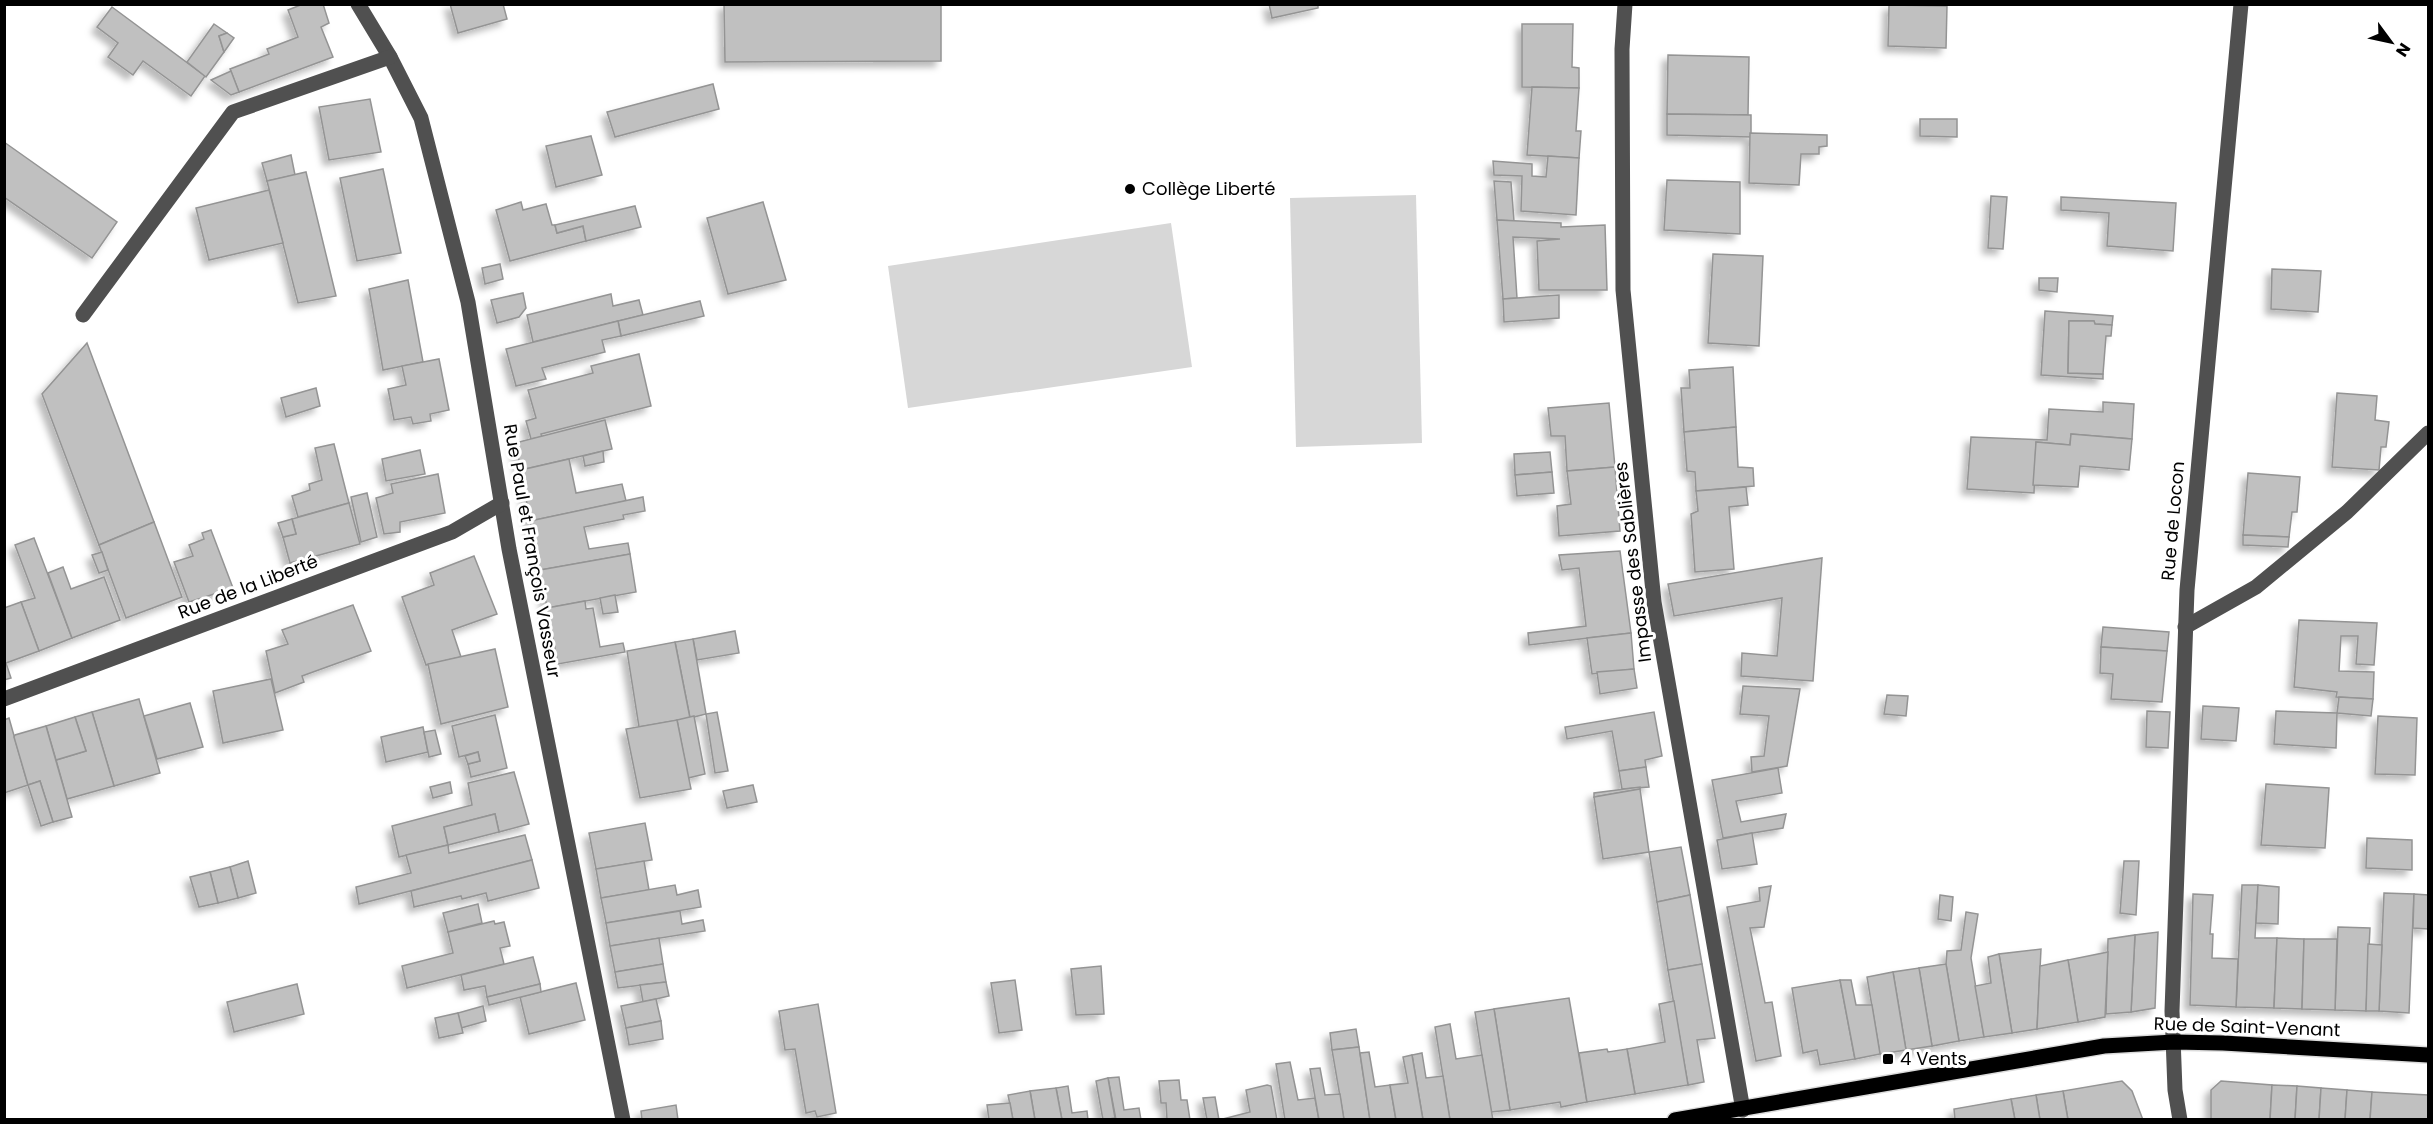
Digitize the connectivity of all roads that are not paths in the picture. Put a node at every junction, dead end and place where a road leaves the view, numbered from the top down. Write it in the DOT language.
graph roads {
  1 [pos="358,4"];
  2 [pos="1625,4"];
  3 [pos="2241,4"];
  4 [pos="390,57"];
  5 [pos="83,315"];
  6 [pos="2428,433"];
  7 [pos="502,503"];
  8 [pos="2185,627"];
  9 [pos="4,699"];
  10 [pos="2174,1042"];
  11 [pos="2428,1055"];
  12 [pos="1743,1110"];
  13 [pos="623,1119"];
  14 [pos="1675,1119"];
  15 [pos="2180,1119"];
  1 -- 4 [label="street, Rue Paul et François Vasseur"];
  2 -- 12 [label="street, Impasse des Sablières"];
  3 -- 8 [label="street, Rue de Locon"];
  4 -- 5 [label="street"];
  4 -- 7 [label="street, Rue Paul et François Vasseur"];
  6 -- 8 [label="street"];
  7 -- 9 [label="street, Rue de la Liberté"];
  7 -- 13 [label="street, Rue Paul et François Vasseur"];
  8 -- 10 [label="street, Rue de Locon"];
  10 -- 11 [label="main road, Rue de Saint-Venant"];
  10 -- 12 [label="main road, Rue de Saint-Venant"];
  10 -- 15 [label="street, Rue de Locon"];
  12 -- 14 [label="main road, Rue de Saint-Venant"];
}
